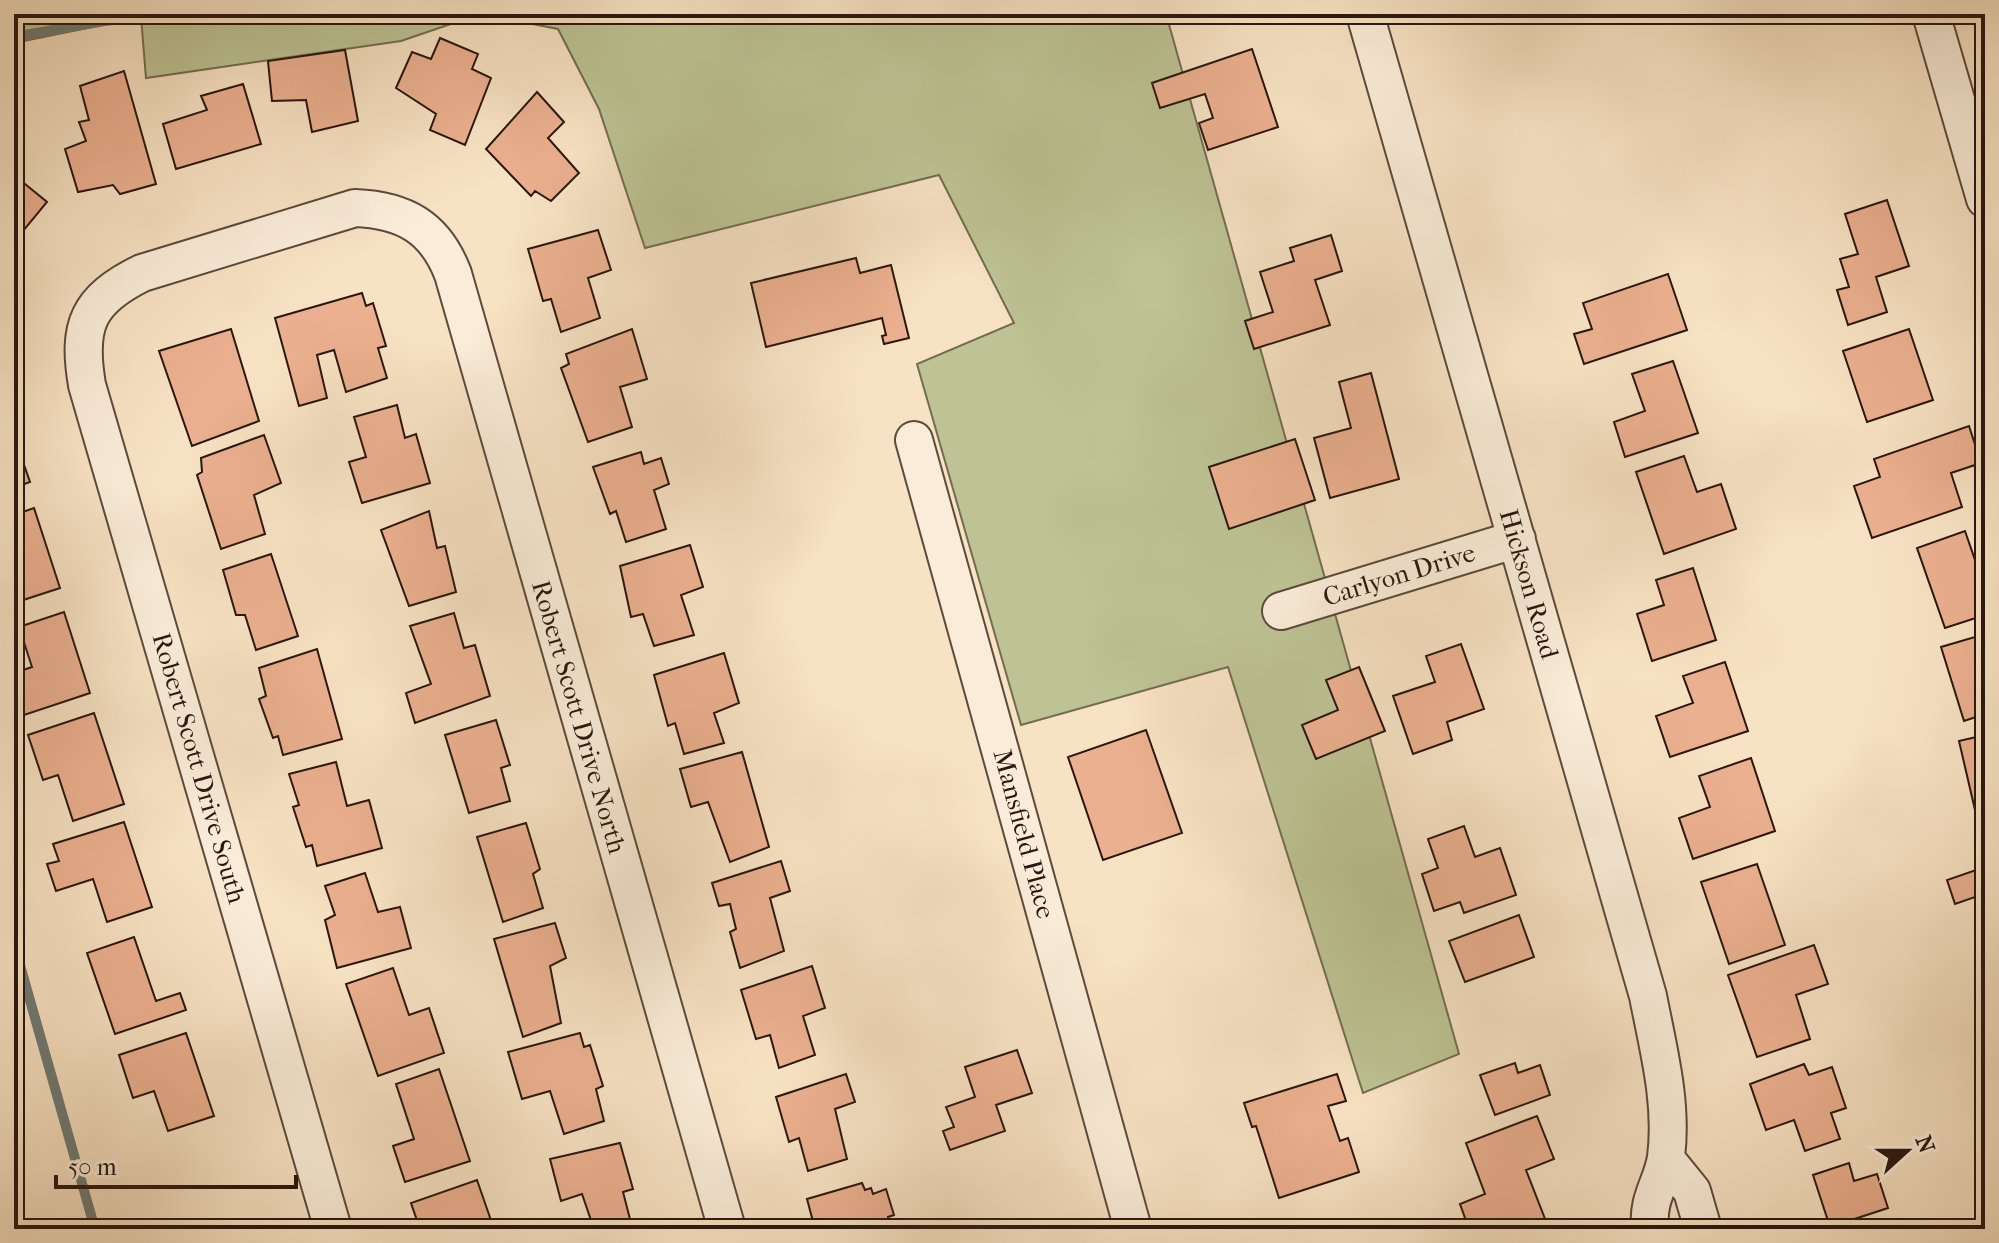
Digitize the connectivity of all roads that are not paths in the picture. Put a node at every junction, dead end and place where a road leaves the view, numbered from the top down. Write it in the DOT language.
graph roads {
  1 [pos="1365,14"];
  2 [pos="1931,14"];
  3 [pos="1985,199"];
  4 [pos="96,308"];
  5 [pos="914,440"];
  6 [pos="1517,539"];
  7 [pos="1281,611"];
  8 [pos="1666,1159"];
  9 [pos="333,1229"];
  10 [pos="727,1229"];
  11 [pos="1133,1229"];
  12 [pos="1650,1229"];
  13 [pos="1703,1229"];
  1 -- 6 [label="street, Hickson Road"];
  2 -- 3 [label="street"];
  4 -- 9 [label="street, Robert Scott Drive South"];
  4 -- 10 [label="street, Robert Scott Drive North"];
  5 -- 11 [label="street, Mansfield Place"];
  6 -- 7 [label="street, Carlyon Drive"];
  6 -- 8 [label="street, Hickson Road"];
  8 -- 12 [label="street, Hickson Road"];
  8 -- 13 [label="street"];
}
